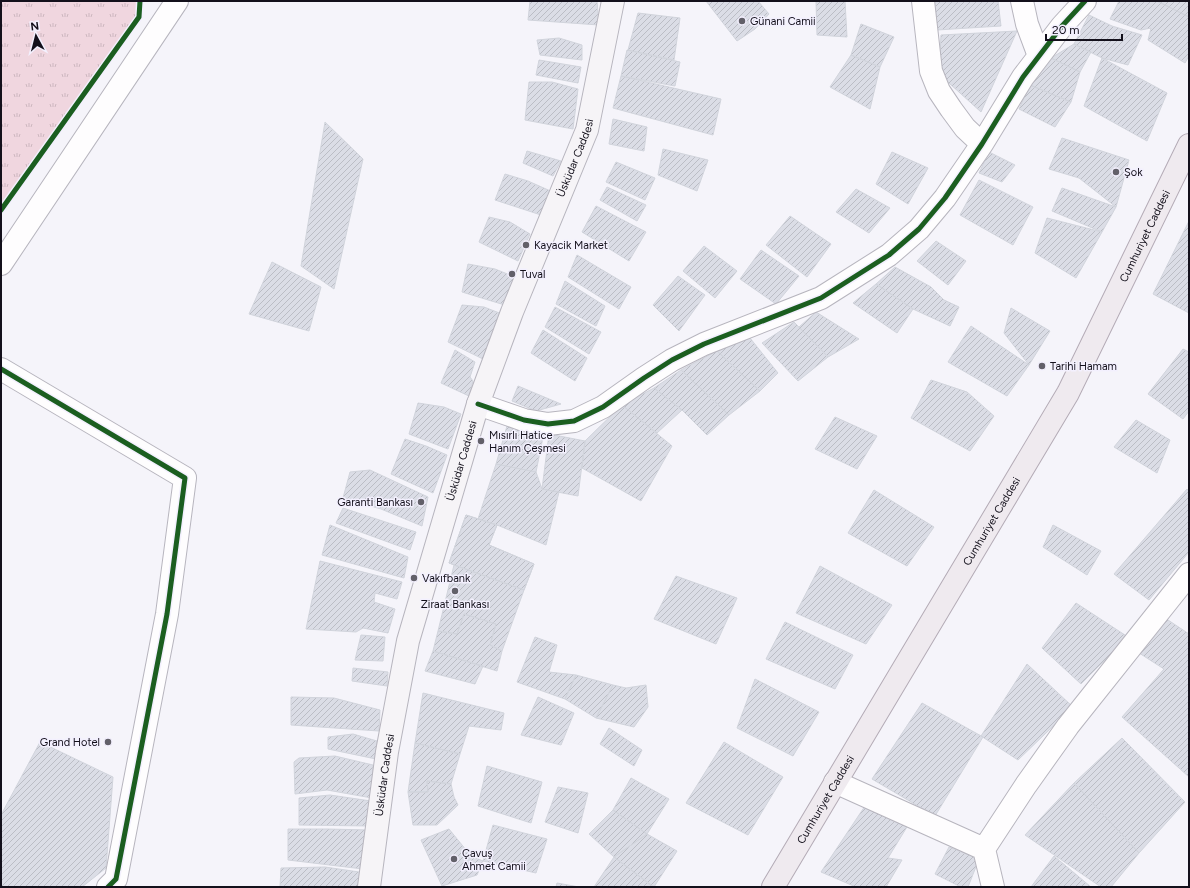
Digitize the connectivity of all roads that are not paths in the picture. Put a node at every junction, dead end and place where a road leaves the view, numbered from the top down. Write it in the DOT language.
graph roads {
  1 [pos="177,1"];
  2 [pos="613,1"];
  3 [pos="923,1"];
  4 [pos="1022,1"];
  5 [pos="1085,1"];
  6 [pos="1039,56"];
  7 [pos="982,144"];
  8 [pos="1189,145"];
  9 [pos="1,264"];
  10 [pos="1,369"];
  11 [pos="478,404"];
  12 [pos="1189,574"];
  13 [pos="835,782"];
  14 [pos="984,850"];
  15 [pos="108,887"];
  16 [pos="369,887"];
  17 [pos="772,887"];
  18 [pos="993,887"];
  1 -- 9 [label="street"];
  2 -- 11 [label="main road, Üsküdar Caddesi"];
  3 -- 7 [label="street"];
  4 -- 6 [label="street"];
  5 -- 6 [label="street"];
  6 -- 7 [label="street"];
  7 -- 11 [label="street"];
  8 -- 13 [label="main road, Cumhuriyet Caddesi"];
  10 -- 15 [label="street"];
  11 -- 16 [label="main road, Üsküdar Caddesi"];
  12 -- 14 [label="street"];
  13 -- 14 [label="street"];
  13 -- 17 [label="main road, Cumhuriyet Caddesi"];
  14 -- 18 [label="street"];
}
